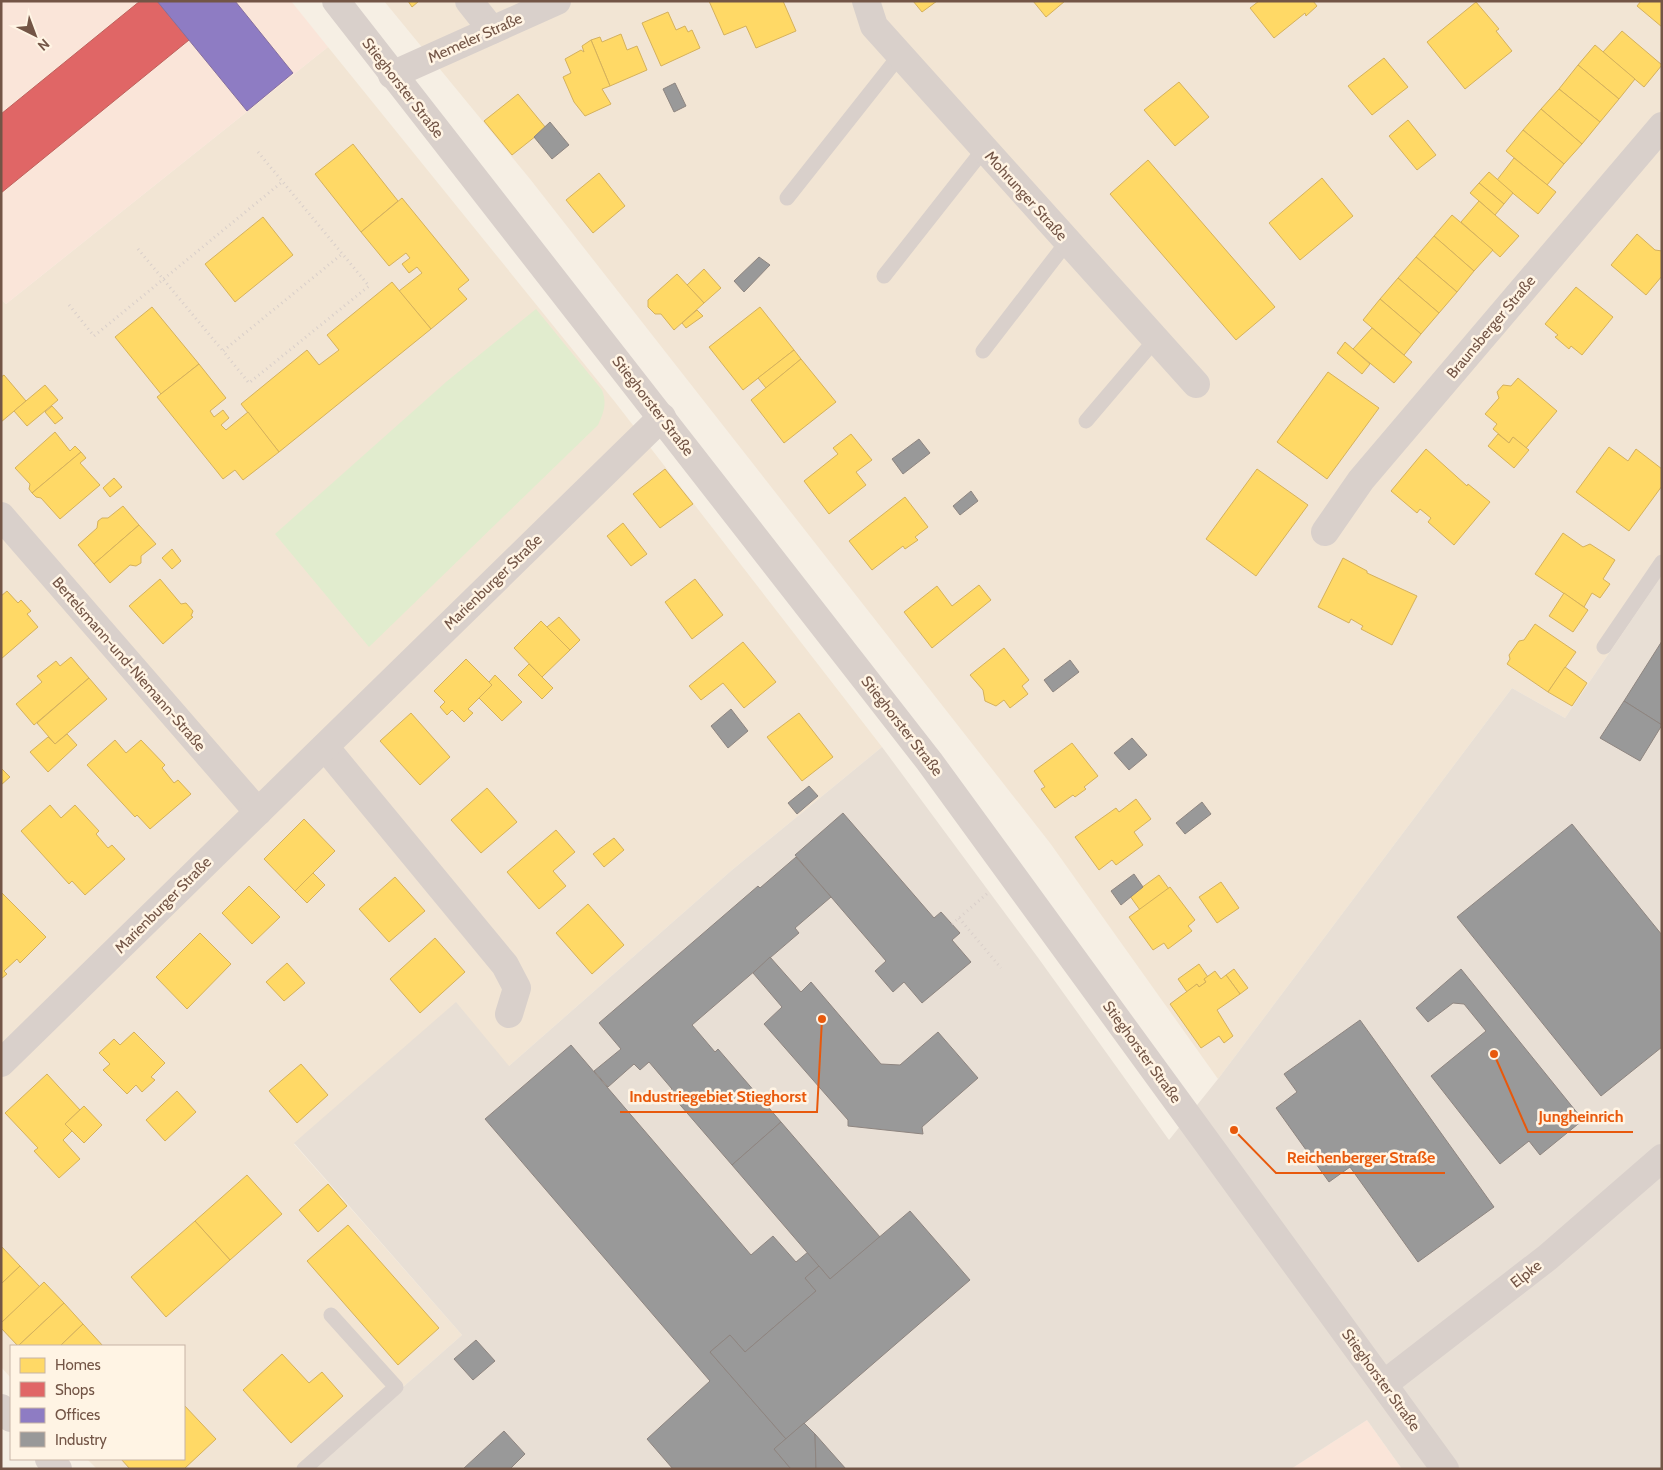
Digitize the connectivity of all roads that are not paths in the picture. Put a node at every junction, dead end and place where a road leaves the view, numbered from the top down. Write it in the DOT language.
graph roads {
  1 [pos="336,1"];
  2 [pos="469,1"];
  3 [pos="557,1"];
  4 [pos="866,1"];
  5 [pos="492,30"];
  6 [pos="900,55"];
  7 [pos="392,75"];
  8 [pos="1662,126"];
  9 [pos="984,149"];
  10 [pos="787,198"];
  11 [pos="1067,242"];
  12 [pos="884,276"];
  13 [pos="1154,340"];
  14 [pos="983,350"];
  15 [pos="1196,384"];
  16 [pos="662,417"];
  17 [pos="1086,421"];
  18 [pos="1,516"];
  19 [pos="1325,532"];
  20 [pos="1662,562"];
  21 [pos="1604,647"];
  22 [pos="325,746"];
  23 [pos="258,812"];
  24 [pos="509,1014"];
  25 [pos="1,1063"];
  26 [pos="1662,1158"];
  27 [pos="331,1315"];
  28 [pos="1384,1384"];
  29 [pos="1,1408"];
  30 [pos="10,1417"];
  31 [pos="49,1460"];
  32 [pos="58,1469"];
  33 [pos="304,1469"];
  34 [pos="1445,1469"];
  1 -- 7 [label="street, Stieghorster Straße"];
  2 -- 5 [label="street"];
  3 -- 5 [label="street, Memeler Straße"];
  4 -- 6 [label="street, Mohrunger Straße"];
  5 -- 7 [label="street, Memeler Straße"];
  6 -- 9 [label="street, Mohrunger Straße"];
  6 -- 10 [label="lane"];
  7 -- 16 [label="street, Stieghorster Straße"];
  8 -- 19 [label="street, Braunsberger Straße"];
  9 -- 11 [label="street, Mohrunger Straße"];
  9 -- 12 [label="lane"];
  11 -- 13 [label="street, Mohrunger Straße"];
  11 -- 14 [label="lane"];
  13 -- 15 [label="street, Mohrunger Straße"];
  13 -- 17 [label="lane"];
  16 -- 22 [label="street, Marienburger Straße"];
  16 -- 28 [label="street, Stieghorster Straße"];
  18 -- 23 [label="street, Bertelsmann-und-Niemann-Straße"];
  20 -- 21 [label="lane"];
  22 -- 23 [label="street, Marienburger Straße"];
  22 -- 24 [label="street"];
  23 -- 25 [label="street, Marienburger Straße"];
  26 -- 28 [label="street, Elpke"];
  27 -- 33 [label="lane"];
  28 -- 34 [label="street, Stieghorster Straße"];
  29 -- 30 [label="street"];
  31 -- 32 [label="street"];
}
